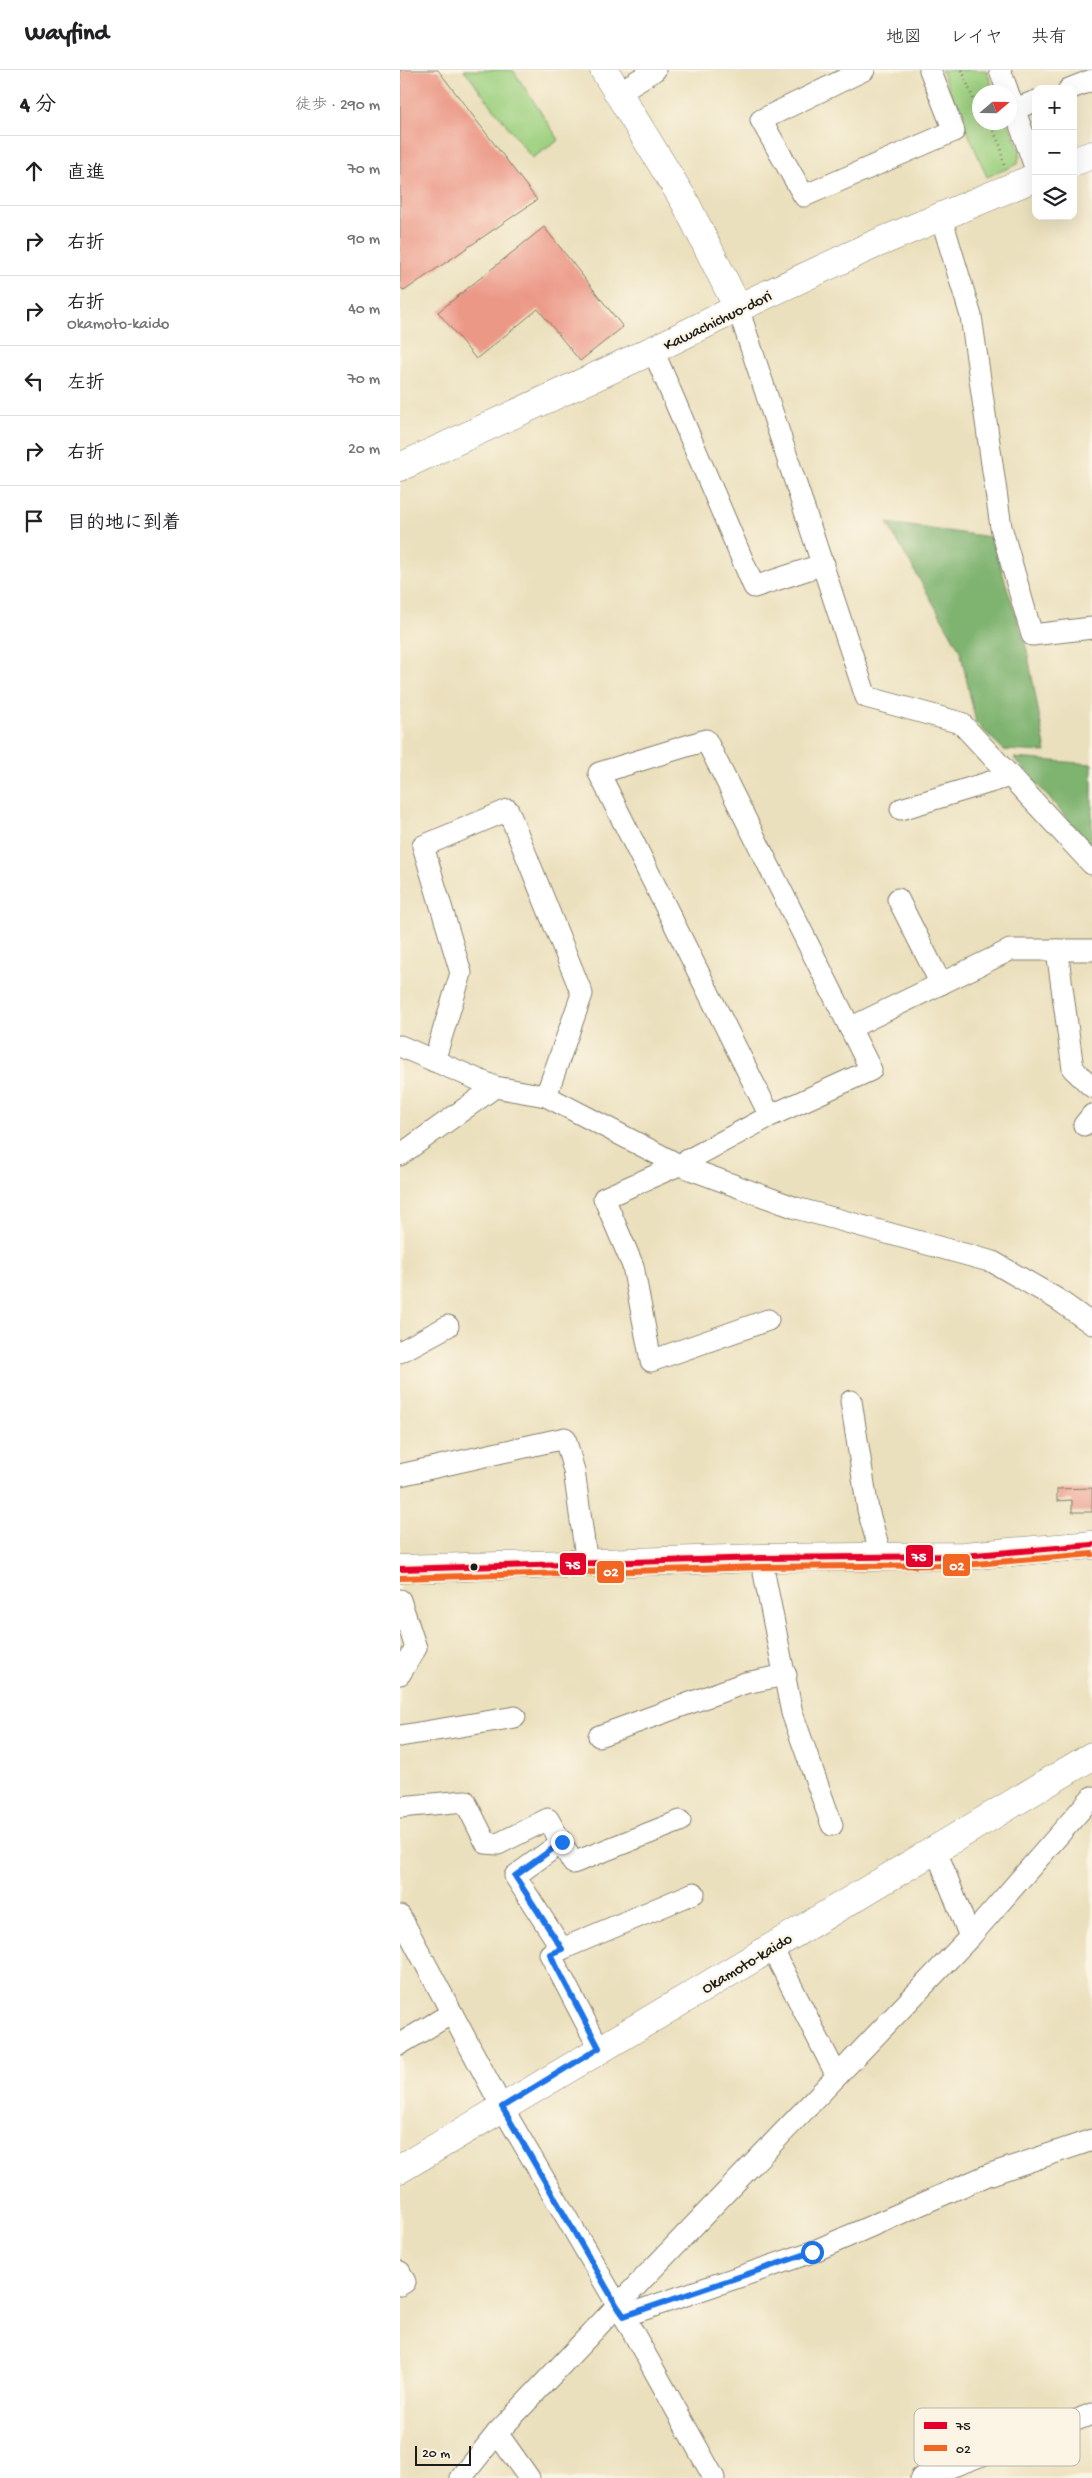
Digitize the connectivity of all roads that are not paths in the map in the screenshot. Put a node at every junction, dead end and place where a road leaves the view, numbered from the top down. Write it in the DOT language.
graph roads {
  1 [pos="654,70"];
  2 [pos="864,70"];
  3 [pos="930,70"];
  4 [pos="1000,70"];
  5 [pos="832,76"];
  6 [pos="1092,80"];
  7 [pos="612,81"];
  8 [pos="1005,85"];
  9 [pos="1077,86"];
  10 [pos="1017,100"];
  11 [pos="1032,101"];
  12 [pos="1017,118"];
  13 [pos="1092,155"];
  14 [pos="1032,159"];
  15 [pos="1077,161"];
  16 [pos="1032,179"];
  17 [pos="940,217"];
  18 [pos="738,308"];
  19 [pos="653,350"];
  20 [pos="400,467"];
  21 [pos="824,564"];
  22 [pos="1092,628"];
  23 [pos="1010,776"];
  24 [pos="901,809"];
  25 [pos="1092,864"];
  26 [pos="898,899"];
  27 [pos="1057,950"];
  28 [pos="1092,950"];
  29 [pos="941,984"];
  30 [pos="850,1028"];
  31 [pos="400,1046"];
  32 [pos="434,1061"];
  33 [pos="495,1087"];
  34 [pos="1092,1087"];
  35 [pos="546,1096"];
  36 [pos="770,1116"];
  37 [pos="400,1155"];
  38 [pos="679,1165"];
  39 [pos="768,1320"];
  40 [pos="1092,1324"];
  41 [pos="448,1326"];
  42 [pos="400,1352"];
  43 [pos="851,1401"];
  44 [pos="400,1474"];
  45 [pos="1092,1546"];
  46 [pos="880,1556"];
  47 [pos="761,1558"];
  48 [pos="587,1564"];
  49 [pos="400,1569"];
  50 [pos="400,1600"];
  51 [pos="400,1674"];
  52 [pos="786,1675"];
  53 [pos="515,1717"];
  54 [pos="400,1736"];
  55 [pos="599,1736"];
  56 [pos="1092,1756"];
  57 [pos="1092,1797"];
  58 [pos="400,1807"];
  59 [pos="680,1821"];
  60 [pos="832,1825"];
  61 [pos="562,1842"];
  62 [pos="936,1850"];
  63 [pos="694,1893"];
  64 [pos="400,1916"];
  65 [pos="970,1937"];
  66 [pos="771,1946"];
  67 [pos="562,1949"];
  68 [pos="452,2013"];
  69 [pos="400,2044"];
  70 [pos="599,2048"];
  71 [pos="837,2076"];
  72 [pos="502,2107"];
  73 [pos="1092,2140"];
  74 [pos="400,2169"];
  75 [pos="400,2272"];
  76 [pos="400,2285"];
  77 [pos="621,2311"];
  78 [pos="1092,2414"];
  79 [pos="1080,2418"];
  80 [pos="497,2433"];
  81 [pos="953,2466"];
  82 [pos="461,2478"];
  83 [pos="529,2478"];
  84 [pos="714,2478"];
  85 [pos="921,2478"];
  1 -- 7 [label="street"];
  2 -- 5 [label="street"];
  3 -- 5 [label="street"];
  4 -- 8 [label="street"];
  6 -- 9 [label="street"];
  7 -- 18 [label="street"];
  10 -- 11 [label="street"];
  12 -- 14 [label="street"];
  13 -- 15 [label="street"];
  16 -- 17 [label="street, Kawachichuo-dori"];
  17 -- 18 [label="street, Kawachichuo-dori"];
  17 -- 22 [label="street"];
  18 -- 19 [label="street, Kawachichuo-dori"];
  18 -- 21 [label="street"];
  19 -- 20 [label="street, Kawachichuo-dori"];
  19 -- 21 [label="street"];
  21 -- 23 [label="street"];
  23 -- 24 [label="street"];
  23 -- 25 [label="street"];
  26 -- 29 [label="street"];
  27 -- 28 [label="street"];
  27 -- 29 [label="street"];
  27 -- 34 [label="street"];
  29 -- 30 [label="street"];
  30 -- 36 [label="street"];
  30 -- 36 [label="street"];
  31 -- 32 [label="street"];
  32 -- 33 [label="street"];
  32 -- 35 [label="street"];
  33 -- 35 [label="street"];
  33 -- 37 [label="street"];
  35 -- 38 [label="street"];
  36 -- 38 [label="street"];
  38 -- 39 [label="street"];
  38 -- 40 [label="street"];
  41 -- 42 [label="street"];
  43 -- 46 [label="street"];
  44 -- 48 [label="street"];
  45 -- 46 [label="street"];
  46 -- 47 [label="street"];
  47 -- 48 [label="street"];
  47 -- 52 [label="street"];
  48 -- 49 [label="street"];
  50 -- 51 [label="street"];
  52 -- 55 [label="street"];
  52 -- 60 [label="street"];
  53 -- 54 [label="street"];
  56 -- 62 [label="street, Okamoto-kaido"];
  57 -- 65 [label="street"];
  58 -- 61 [label="street"];
  59 -- 61 [label="street"];
  61 -- 67 [label="street"];
  62 -- 65 [label="street"];
  62 -- 66 [label="street, Okamoto-kaido"];
  63 -- 67 [label="street"];
  64 -- 68 [label="street"];
  65 -- 71 [label="street"];
  66 -- 70 [label="street, Okamoto-kaido"];
  66 -- 71 [label="street"];
  67 -- 70 [label="street"];
  68 -- 69 [label="street"];
  68 -- 72 [label="street"];
  70 -- 72 [label="street, Okamoto-kaido"];
  71 -- 77 [label="street"];
  72 -- 74 [label="street, Okamoto-kaido"];
  72 -- 77 [label="street"];
  73 -- 77 [label="street"];
  75 -- 76 [label="street"];
  77 -- 80 [label="street"];
  77 -- 84 [label="street"];
  78 -- 79 [label="street"];
  80 -- 82 [label="street"];
  80 -- 83 [label="street"];
  81 -- 85 [label="street"];
}
